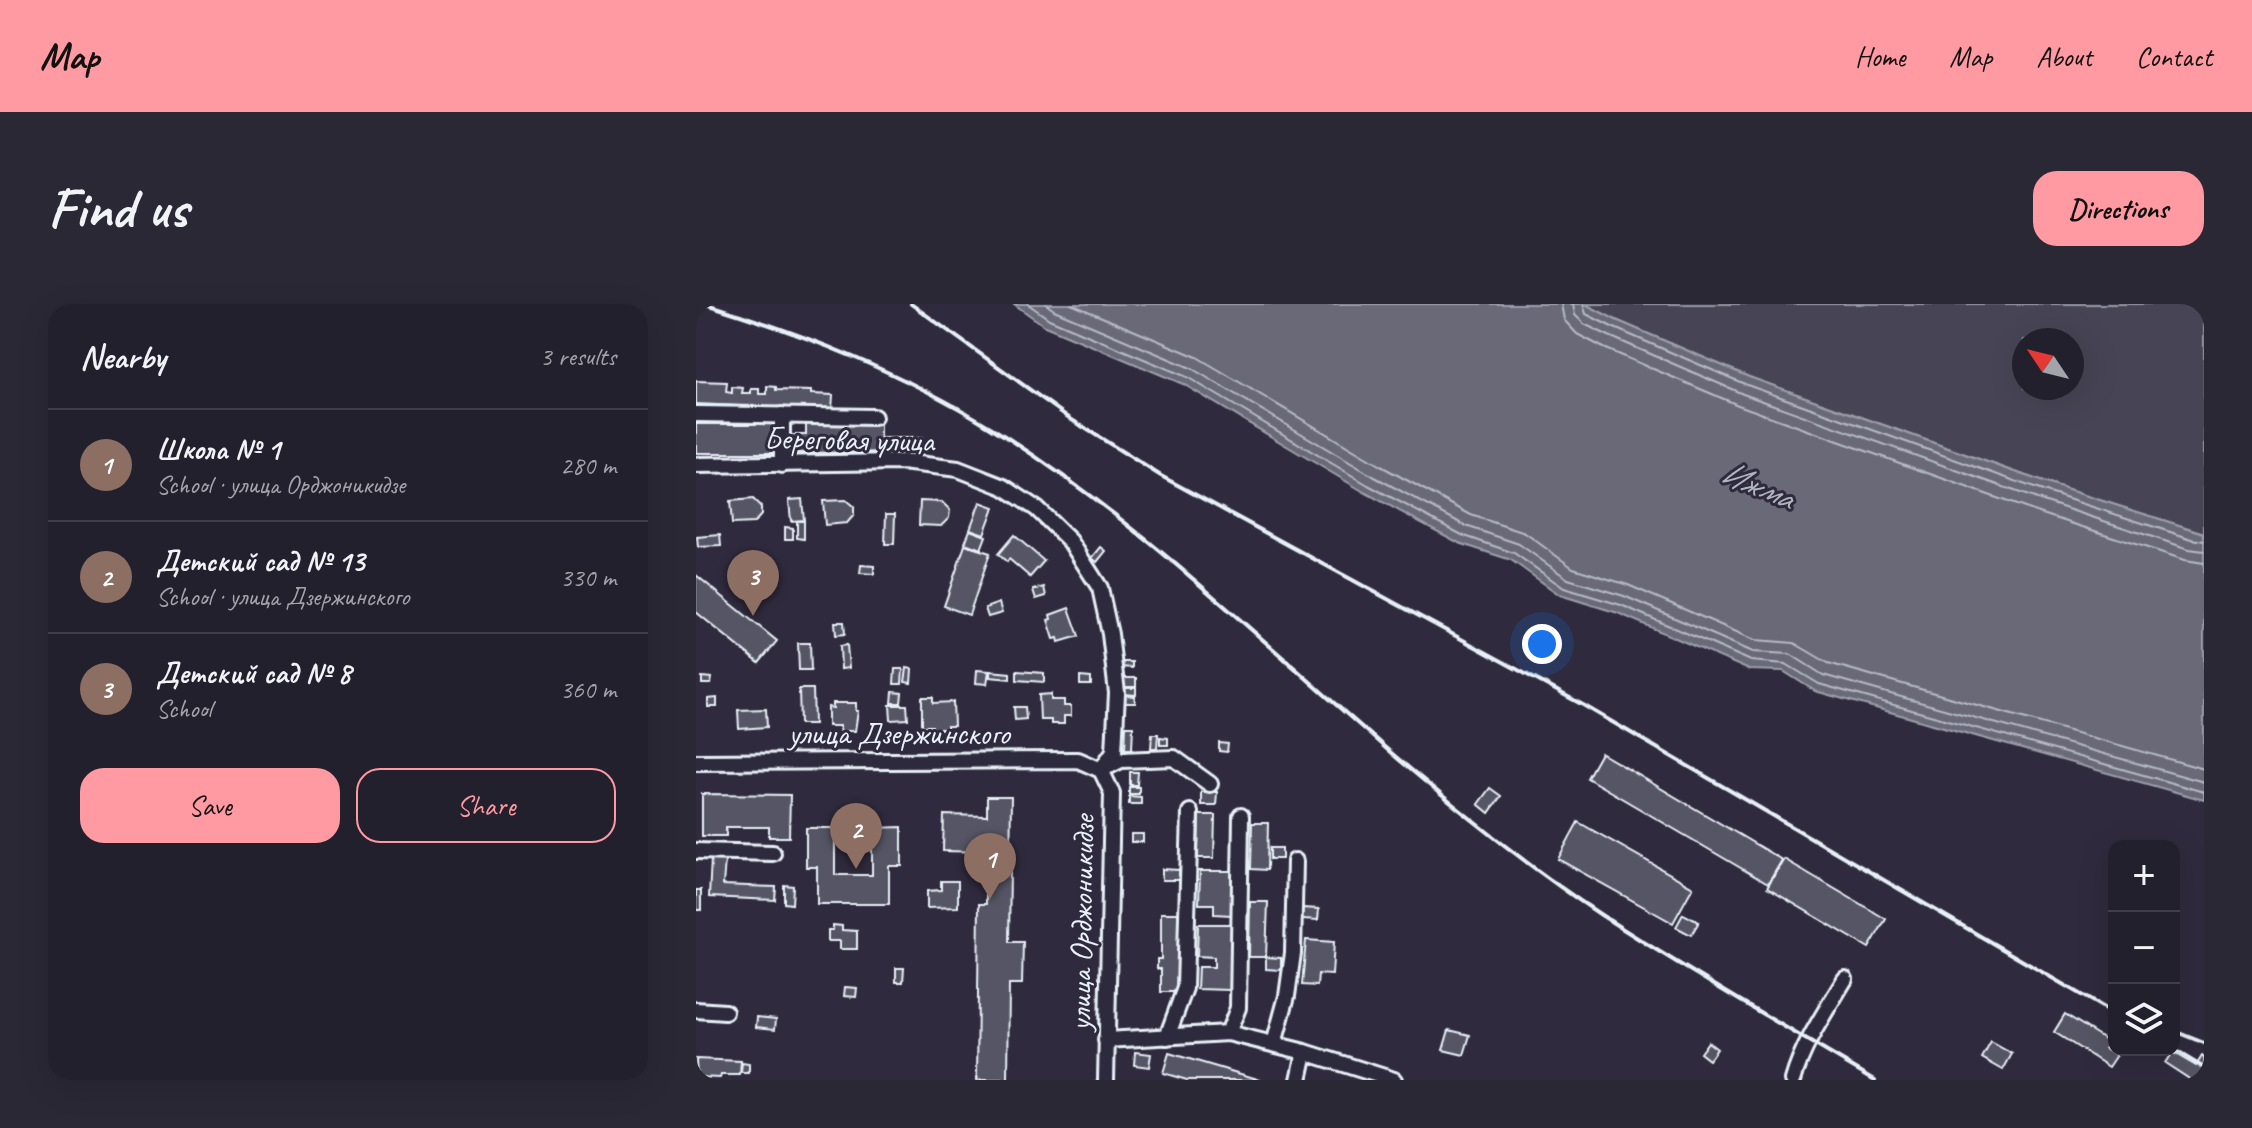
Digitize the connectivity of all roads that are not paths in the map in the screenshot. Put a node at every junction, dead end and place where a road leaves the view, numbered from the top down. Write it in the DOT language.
graph roads {
  1 [pos="696,414"];
  2 [pos="782,415"];
  3 [pos="874,417"];
  4 [pos="696,465"];
  5 [pos="782,465"];
  6 [pos="696,762"];
  7 [pos="1101,770"];
  8 [pos="1210,784"];
  9 [pos="1190,812"];
  10 [pos="1241,816"];
  11 [pos="696,851"];
  12 [pos="773,853"];
  13 [pos="1295,861"];
  14 [pos="1845,979"];
  15 [pos="696,1010"];
  16 [pos="725,1012"];
  17 [pos="1228,1033"];
  18 [pos="1167,1037"];
  19 [pos="1106,1040"];
  20 [pos="1274,1044"];
  21 [pos="1305,1052"];
  22 [pos="1794,1073"];
  23 [pos="1106,1080"];
  24 [pos="1299,1080"];
  25 [pos="1394,1080"];
  1 -- 2 [label="street"];
  2 -- 3 [label="street"];
  2 -- 5 [label="street"];
  4 -- 5 [label="street, Береговая улица"];
  5 -- 7 [label="street, Береговая улица"];
  6 -- 7 [label="street, улица Дзержинского"];
  7 -- 8 [label="street"];
  7 -- 19 [label="street, улица Орджоникидзе"];
  9 -- 18 [label="street"];
  10 -- 17 [label="street"];
  11 -- 12 [label="street"];
  13 -- 20 [label="street"];
  14 -- 22 [label="street"];
  15 -- 16 [label="street"];
  17 -- 18 [label="street"];
  17 -- 20 [label="street"];
  18 -- 19 [label="street"];
  19 -- 23 [label="street, улица Орджоникидзе"];
  20 -- 21 [label="street"];
  21 -- 24 [label="street"];
  21 -- 25 [label="street"];
}
